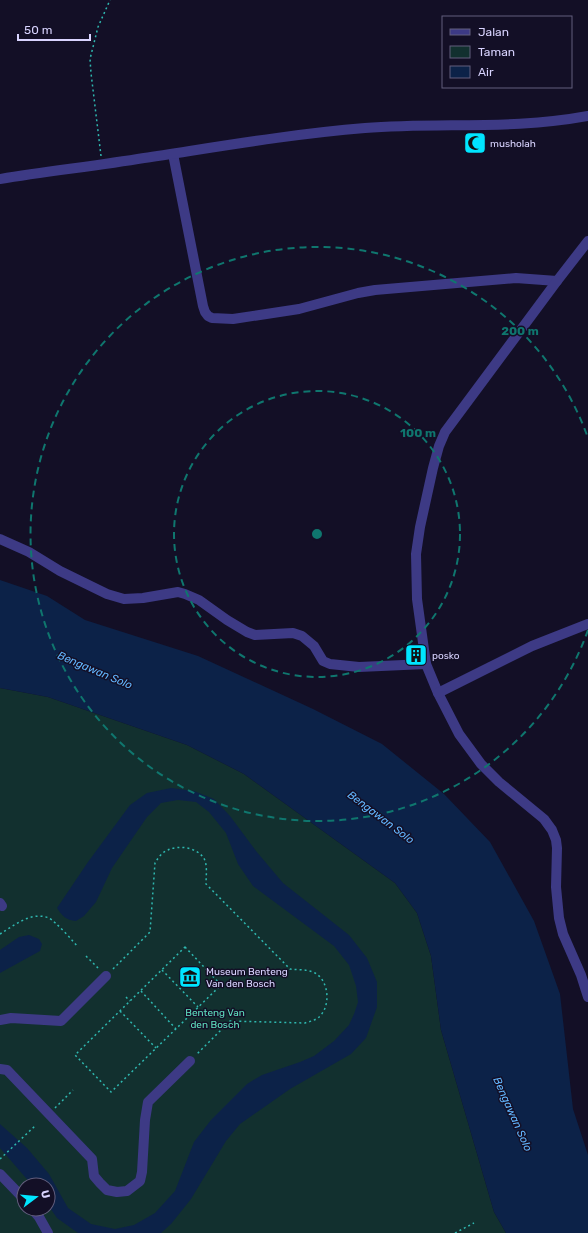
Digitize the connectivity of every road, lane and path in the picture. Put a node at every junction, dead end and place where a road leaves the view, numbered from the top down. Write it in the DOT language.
graph roads {
  1 [pos="110,0"];
  2 [pos="588,116"];
  3 [pos="173,154"];
  4 [pos="103,165"];
  5 [pos="0,179"];
  6 [pos="588,240"];
  7 [pos="557,281"];
  8 [pos="0,539"];
  9 [pos="588,624"];
  10 [pos="426,664"];
  11 [pos="438,693"];
  12 [pos="0,934"];
  13 [pos="78,947"];
  14 [pos="86,956"];
  15 [pos="162,970"];
  16 [pos="106,976"];
  17 [pos="141,991"];
  18 [pos="126,997"];
  19 [pos="588,997"];
  20 [pos="130,1001"];
  21 [pos="198,1007"];
  22 [pos="120,1011"];
  23 [pos="0,1020"];
  24 [pos="176,1029"];
  25 [pos="167,1037"];
  26 [pos="169,1039"];
  27 [pos="156,1048"];
  28 [pos="190,1061"];
  29 [pos="0,1069"];
  30 [pos="73,1090"];
  31 [pos="49,1114"];
  32 [pos="36,1125"];
  33 [pos="0,1159"];
  34 [pos="0,1174"];
  35 [pos="16,1191"];
  36 [pos="39,1217"];
  37 [pos="474,1223"];
  38 [pos="48,1233"];
  39 [pos="455,1233"];
  1 -- 4 [label="path"];
  2 -- 3 [label="street"];
  3 -- 4 [label="street"];
  3 -- 7 [label="street"];
  4 -- 5 [label="street"];
  6 -- 7 [label="street"];
  7 -- 10 [label="street"];
  8 -- 10 [label="street"];
  9 -- 11 [label="street"];
  10 -- 11 [label="street"];
  11 -- 19 [label="street"];
  12 -- 13 [label="path"];
  14 -- 16 [label="path"];
  15 -- 17 [label="path"];
  15 -- 21 [label="path"];
  15 -- 21 [label="path"];
  16 -- 23 [label="street"];
  16 -- 28 [label="path"];
  17 -- 20 [label="path"];
  17 -- 24 [label="path"];
  18 -- 20 [label="path"];
  20 -- 22 [label="path"];
  21 -- 24 [label="path"];
  22 -- 27 [label="path"];
  22 -- 27 [label="path"];
  24 -- 25 [label="path"];
  25 -- 26 [label="path"];
  25 -- 27 [label="path"];
  28 -- 31 [label="street"];
  29 -- 31 [label="street"];
  30 -- 31 [label="path"];
  32 -- 33 [label="path"];
  34 -- 35 [label="street"];
  36 -- 38 [label="street"];
  37 -- 39 [label="path"];
}
